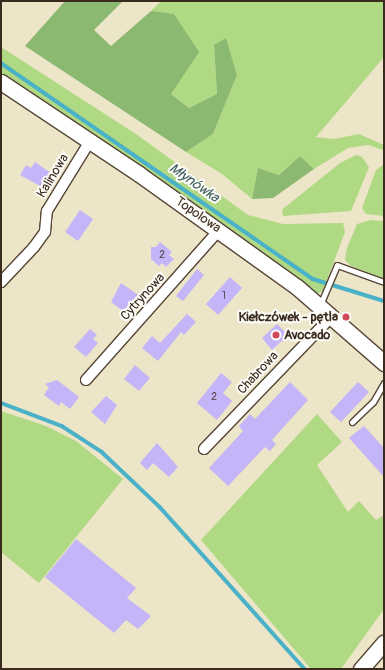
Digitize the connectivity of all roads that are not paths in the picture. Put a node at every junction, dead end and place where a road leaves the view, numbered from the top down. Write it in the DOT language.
graph roads {
  1 [pos="1,82"];
  2 [pos="90,141"];
  3 [pos="219,230"];
  4 [pos="1,282"];
  5 [pos="384,282"];
  6 [pos="323,299"];
  7 [pos="332,316"];
  8 [pos="384,363"];
  9 [pos="86,380"];
  10 [pos="384,383"];
  11 [pos="352,422"];
  12 [pos="204,449"];
  13 [pos="384,643"];
  14 [pos="361,669"];
  1 -- 2 [label="street, Topolowa"];
  2 -- 3 [label="street, Topolowa"];
  2 -- 4 [label="street, Kalinowa"];
  3 -- 6 [label="street, Topolowa"];
  3 -- 9 [label="street, Cytrynowa"];
  5 -- 6 [label="lane"];
  6 -- 7 [label="street, Topolowa"];
  7 -- 8 [label="street, Topolowa"];
  7 -- 12 [label="street, Chabrowa"];
  10 -- 11 [label="lane"];
  13 -- 14 [label="street"];
}
